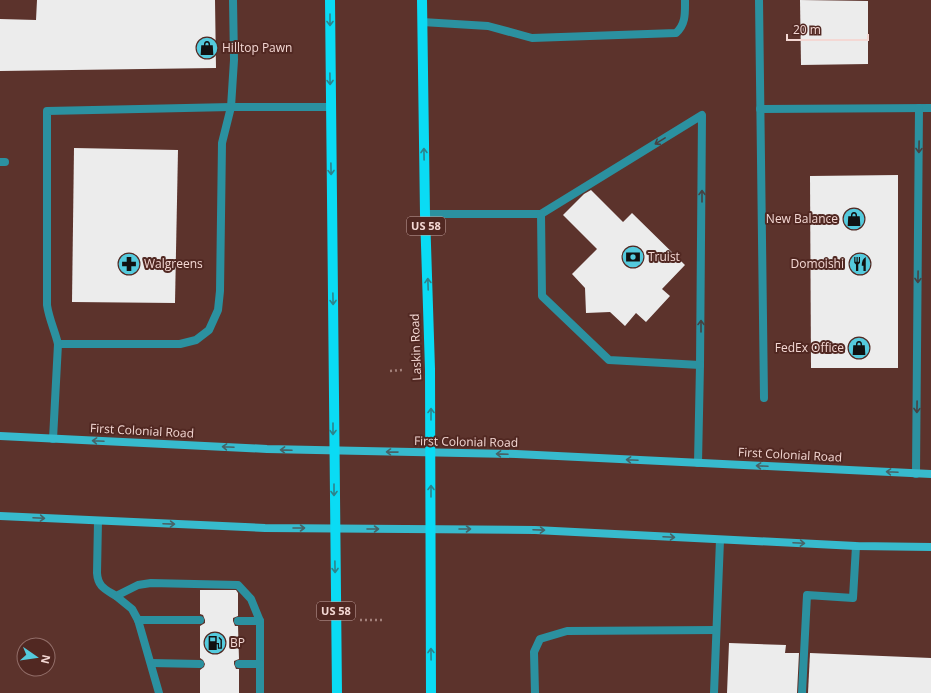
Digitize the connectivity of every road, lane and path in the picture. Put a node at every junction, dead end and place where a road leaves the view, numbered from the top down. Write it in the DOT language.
graph roads {
  1 [pos="233,0"];
  2 [pos="330,0"];
  3 [pos="422,0"];
  4 [pos="685,0"];
  5 [pos="759,0"];
  6 [pos="422,22"];
  7 [pos="231,106"];
  8 [pos="331,107"];
  9 [pos="920,108"];
  10 [pos="931,108"];
  11 [pos="760,109"];
  12 [pos="425,214"];
  13 [pos="541,214"];
  14 [pos="58,344"];
  15 [pos="700,364"];
  16 [pos="402,370"];
  17 [pos="390,371"];
  18 [pos="764,398"];
  19 [pos="0,436"];
  20 [pos="54,439"];
  21 [pos="334,451"];
  22 [pos="431,453"];
  23 [pos="698,463"];
  24 [pos="916,474"];
  25 [pos="931,474"];
  26 [pos="0,516"];
  27 [pos="98,521"];
  28 [pos="334,528"];
  29 [pos="430,529"];
  30 [pos="720,540"];
  31 [pos="856,546"];
  32 [pos="931,547"];
  33 [pos="116,596"];
  34 [pos="138,620"];
  35 [pos="200,620"];
  36 [pos="360,620"];
  37 [pos="383,620"];
  38 [pos="238,621"];
  39 [pos="260,621"];
  40 [pos="716,630"];
  41 [pos="151,663"];
  42 [pos="200,664"];
  43 [pos="239,664"];
  44 [pos="260,664"];
  45 [pos="159,693"];
  46 [pos="260,693"];
  47 [pos="337,693"];
  48 [pos="431,693"];
  49 [pos="535,693"];
  50 [pos="714,693"];
  51 [pos="802,693"];
  1 -- 7 [label="lane"];
  2 -- 8 [label="main road, US 58, one-way"];
  3 -- 6 [label="main road, Laskin Road / US 58"];
  4 -- 6 [label="lane"];
  5 -- 11 [label="lane"];
  12 -- 6 [label="main road, Laskin Road / US 58, one-way"];
  7 -- 8 [label="lane"];
  7 -- 14 [label="lane"];
  7 -- 14 [label="lane"];
  8 -- 21 [label="main road, US 58, one-way"];
  9 -- 10 [label="lane"];
  9 -- 11 [label="lane"];
  9 -- 24 [label="lane, one-way"];
  11 -- 18 [label="lane"];
  12 -- 13 [label="lane"];
  22 -- 12 [label="main road, Laskin Road / US 58, one-way"];
  13 -- 15 [label="lane"];
  15 -- 13 [label="lane, one-way"];
  14 -- 20 [label="lane"];
  15 -- 23 [label="lane"];
  16 -- 17 [label="path"];
  19 -- 20 [label="main road, First Colonial Road"];
  21 -- 20 [label="main road, First Colonial Road, one-way"];
  22 -- 21 [label="main road, First Colonial Road, one-way"];
  21 -- 28 [label="main road, US 58, one-way"];
  23 -- 22 [label="main road, First Colonial Road, one-way"];
  29 -- 22 [label="main road, Laskin Road / US 58, one-way"];
  24 -- 23 [label="main road, First Colonial Road, one-way"];
  24 -- 25 [label="main road, First Colonial Road"];
  26 -- 27 [label="main road, one-way"];
  27 -- 28 [label="main road, one-way"];
  27 -- 33 [label="lane"];
  28 -- 29 [label="main road, one-way"];
  28 -- 47 [label="main road, US 58, one-way"];
  29 -- 30 [label="main road, one-way"];
  48 -- 29 [label="main road, Laskin Road / US 58, one-way"];
  30 -- 31 [label="main road, one-way"];
  30 -- 40 [label="lane"];
  31 -- 32 [label="main road"];
  31 -- 51 [label="lane"];
  33 -- 34 [label="lane"];
  33 -- 39 [label="lane"];
  34 -- 35 [label="lane"];
  34 -- 41 [label="lane"];
  36 -- 37 [label="path"];
  38 -- 39 [label="lane"];
  39 -- 44 [label="lane"];
  40 -- 49 [label="lane"];
  40 -- 50 [label="lane"];
  41 -- 42 [label="lane"];
  41 -- 45 [label="lane"];
  43 -- 44 [label="lane"];
  44 -- 46 [label="lane"];
}
